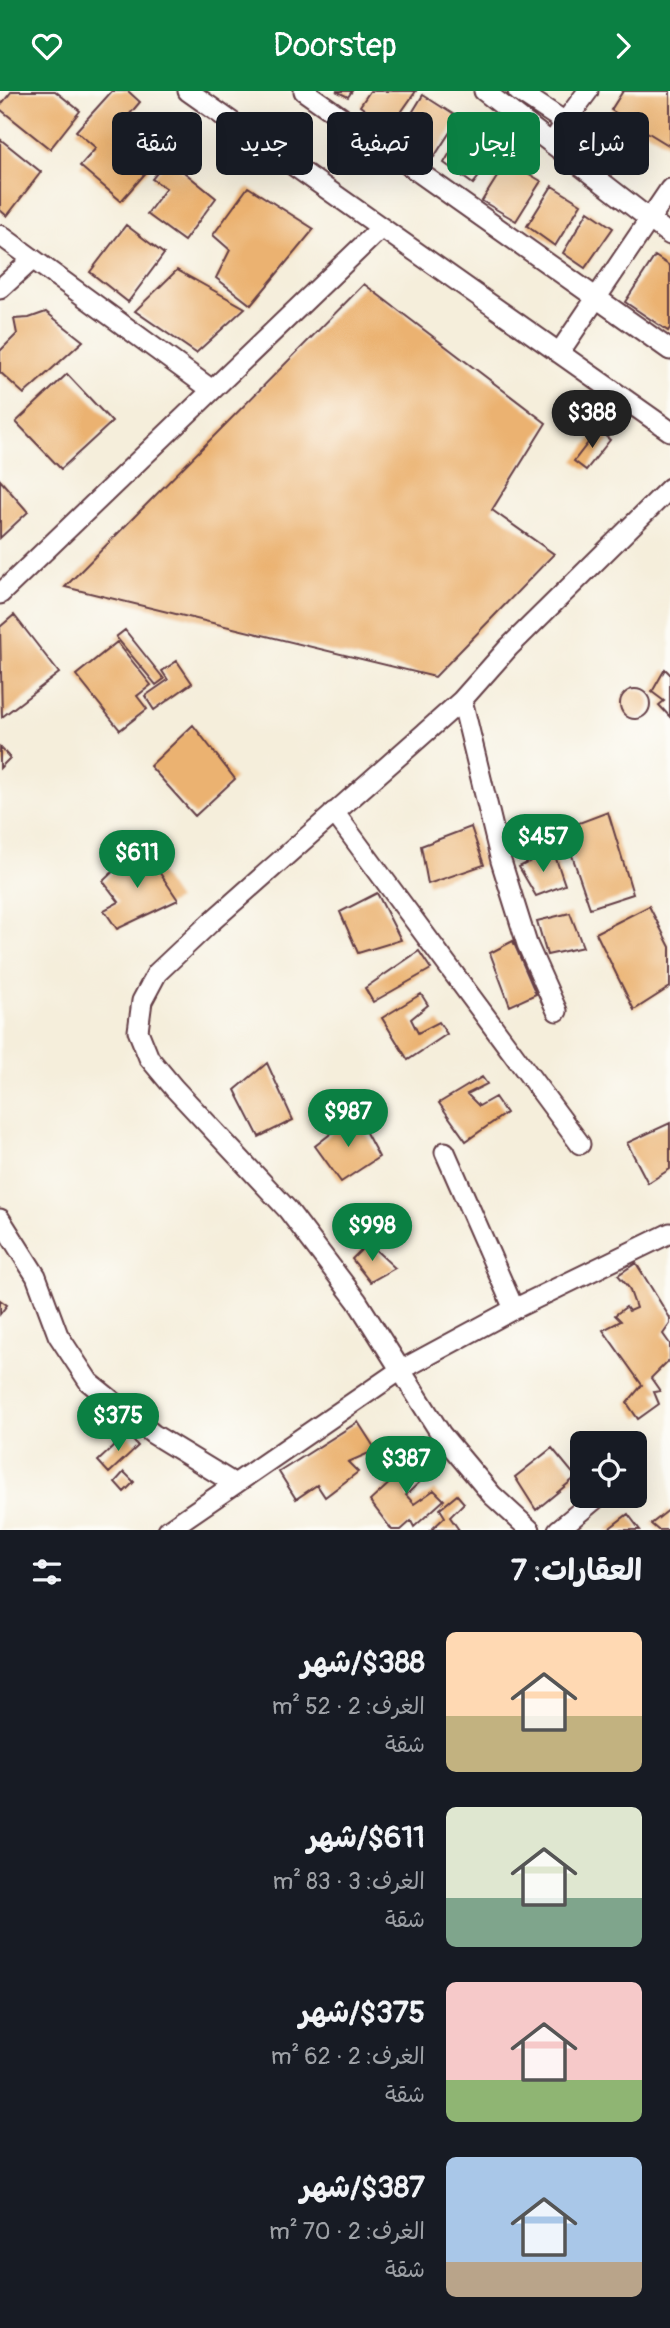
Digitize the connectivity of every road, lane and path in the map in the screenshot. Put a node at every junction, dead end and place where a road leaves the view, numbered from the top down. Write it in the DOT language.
graph roads {
  1 [pos="304,91"];
  2 [pos="484,91"];
  3 [pos="518,91"];
  4 [pos="588,91"];
  5 [pos="198,94"];
  6 [pos="572,112"];
  7 [pos="554,115"];
  8 [pos="554,141"];
  9 [pos="552,144"];
  10 [pos="670,190"];
  11 [pos="649,219"];
  12 [pos="381,227"];
  13 [pos="0,235"];
  14 [pos="670,235"];
  15 [pos="33,259"];
  16 [pos="0,289"];
  17 [pos="596,298"];
  18 [pos="670,350"];
  19 [pos="559,353"];
  20 [pos="212,390"];
  21 [pos="670,431"];
  22 [pos="670,488"];
  23 [pos="0,594"];
  24 [pos="462,699"];
  25 [pos="334,812"];
  26 [pos="557,1011"];
  27 [pos="580,1143"];
  28 [pos="446,1152"];
  29 [pos="0,1219"];
  30 [pos="670,1233"];
  31 [pos="514,1309"];
  32 [pos="400,1371"];
  33 [pos="235,1484"];
  34 [pos="585,1508"];
  35 [pos="168,1530"];
  36 [pos="530,1530"];
  37 [pos="558,1530"];
  1 -- 17 [label="street"];
  2 -- 9 [label="street"];
  3 -- 7 [label="street"];
  4 -- 6 [label="street"];
  5 -- 12 [label="street"];
  8 -- 9 [label="street"];
  9 -- 11 [label="street"];
  10 -- 11 [label="street"];
  11 -- 14 [label="street"];
  11 -- 17 [label="street"];
  12 -- 19 [label="street"];
  12 -- 20 [label="street"];
  13 -- 15 [label="street"];
  15 -- 16 [label="street"];
  15 -- 20 [label="street"];
  17 -- 18 [label="street"];
  17 -- 19 [label="street"];
  19 -- 21 [label="street"];
  20 -- 23 [label="street"];
  22 -- 24 [label="street"];
  24 -- 25 [label="street"];
  24 -- 26 [label="street"];
  25 -- 27 [label="street"];
  25 -- 32 [label="street"];
  28 -- 31 [label="street"];
  29 -- 33 [label="street"];
  30 -- 31 [label="street"];
  31 -- 32 [label="street"];
  32 -- 33 [label="street"];
  32 -- 36 [label="street"];
  33 -- 35 [label="street"];
  34 -- 37 [label="street"];
}
